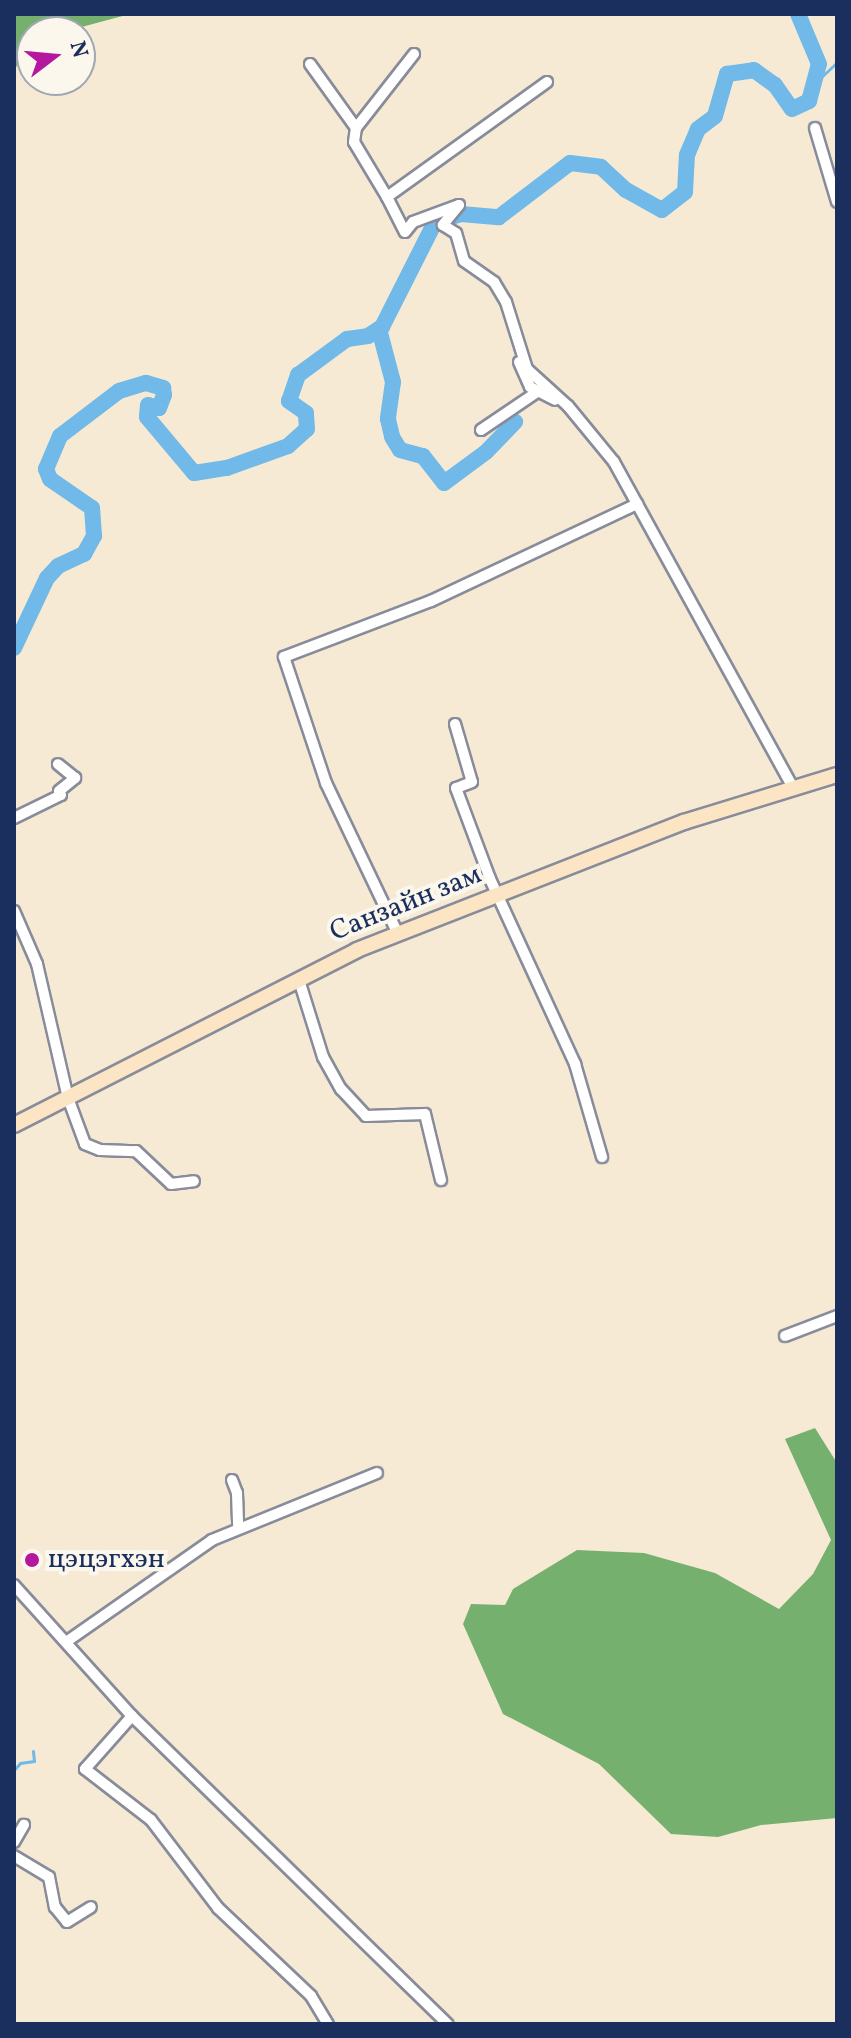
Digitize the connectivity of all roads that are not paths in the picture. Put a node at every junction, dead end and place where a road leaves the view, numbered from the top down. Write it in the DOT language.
graph roads {
  1 [pos="414,54"];
  2 [pos="310,64"];
  3 [pos="547,82"];
  4 [pos="356,128"];
  5 [pos="815,128"];
  6 [pos="387,197"];
  7 [pos="837,202"];
  8 [pos="518,348"];
  9 [pos="537,392"];
  10 [pos="568,406"];
  11 [pos="481,430"];
  12 [pos="637,504"];
  13 [pos="455,724"];
  14 [pos="58,764"];
  15 [pos="837,775"];
  16 [pos="794,789"];
  17 [pos="14,818"];
  18 [pos="500,894"];
  19 [pos="14,911"];
  20 [pos="398,934"];
  21 [pos="299,980"];
  22 [pos="68,1098"];
  23 [pos="14,1125"];
  24 [pos="602,1157"];
  25 [pos="441,1180"];
  26 [pos="194,1181"];
  27 [pos="837,1316"];
  28 [pos="785,1336"];
  29 [pos="377,1473"];
  30 [pos="232,1480"];
  31 [pos="238,1528"];
  32 [pos="14,1585"];
  33 [pos="66,1642"];
  34 [pos="132,1716"];
  35 [pos="24,1825"];
  36 [pos="14,1842"];
  37 [pos="14,1856"];
  38 [pos="91,1907"];
  39 [pos="328,2024"];
  40 [pos="448,2024"];
  1 -- 4 [label="street"];
  2 -- 4 [label="street"];
  3 -- 6 [label="street"];
  4 -- 6 [label="street"];
  5 -- 7 [label="street"];
  6 -- 8 [label="street"];
  8 -- 9 [label="street"];
  8 -- 10 [label="street"];
  9 -- 10 [label="street"];
  9 -- 11 [label="street"];
  10 -- 12 [label="street"];
  12 -- 16 [label="street"];
  12 -- 20 [label="street"];
  13 -- 18 [label="street"];
  14 -- 17 [label="street"];
  15 -- 16 [label="main road, Санзайн зам"];
  16 -- 18 [label="main road, Санзайн зам"];
  18 -- 20 [label="main road, Санзайн зам"];
  18 -- 24 [label="street"];
  19 -- 22 [label="street"];
  20 -- 21 [label="main road, Санзайн зам"];
  21 -- 22 [label="main road, Санзайн зам"];
  21 -- 25 [label="street"];
  22 -- 23 [label="main road, Санзайн зам"];
  22 -- 26 [label="street"];
  27 -- 28 [label="street"];
  29 -- 31 [label="street"];
  30 -- 31 [label="street"];
  31 -- 33 [label="street"];
  32 -- 33 [label="street"];
  33 -- 34 [label="street"];
  34 -- 39 [label="street"];
  34 -- 40 [label="street"];
  35 -- 36 [label="street"];
  37 -- 38 [label="street"];
}
